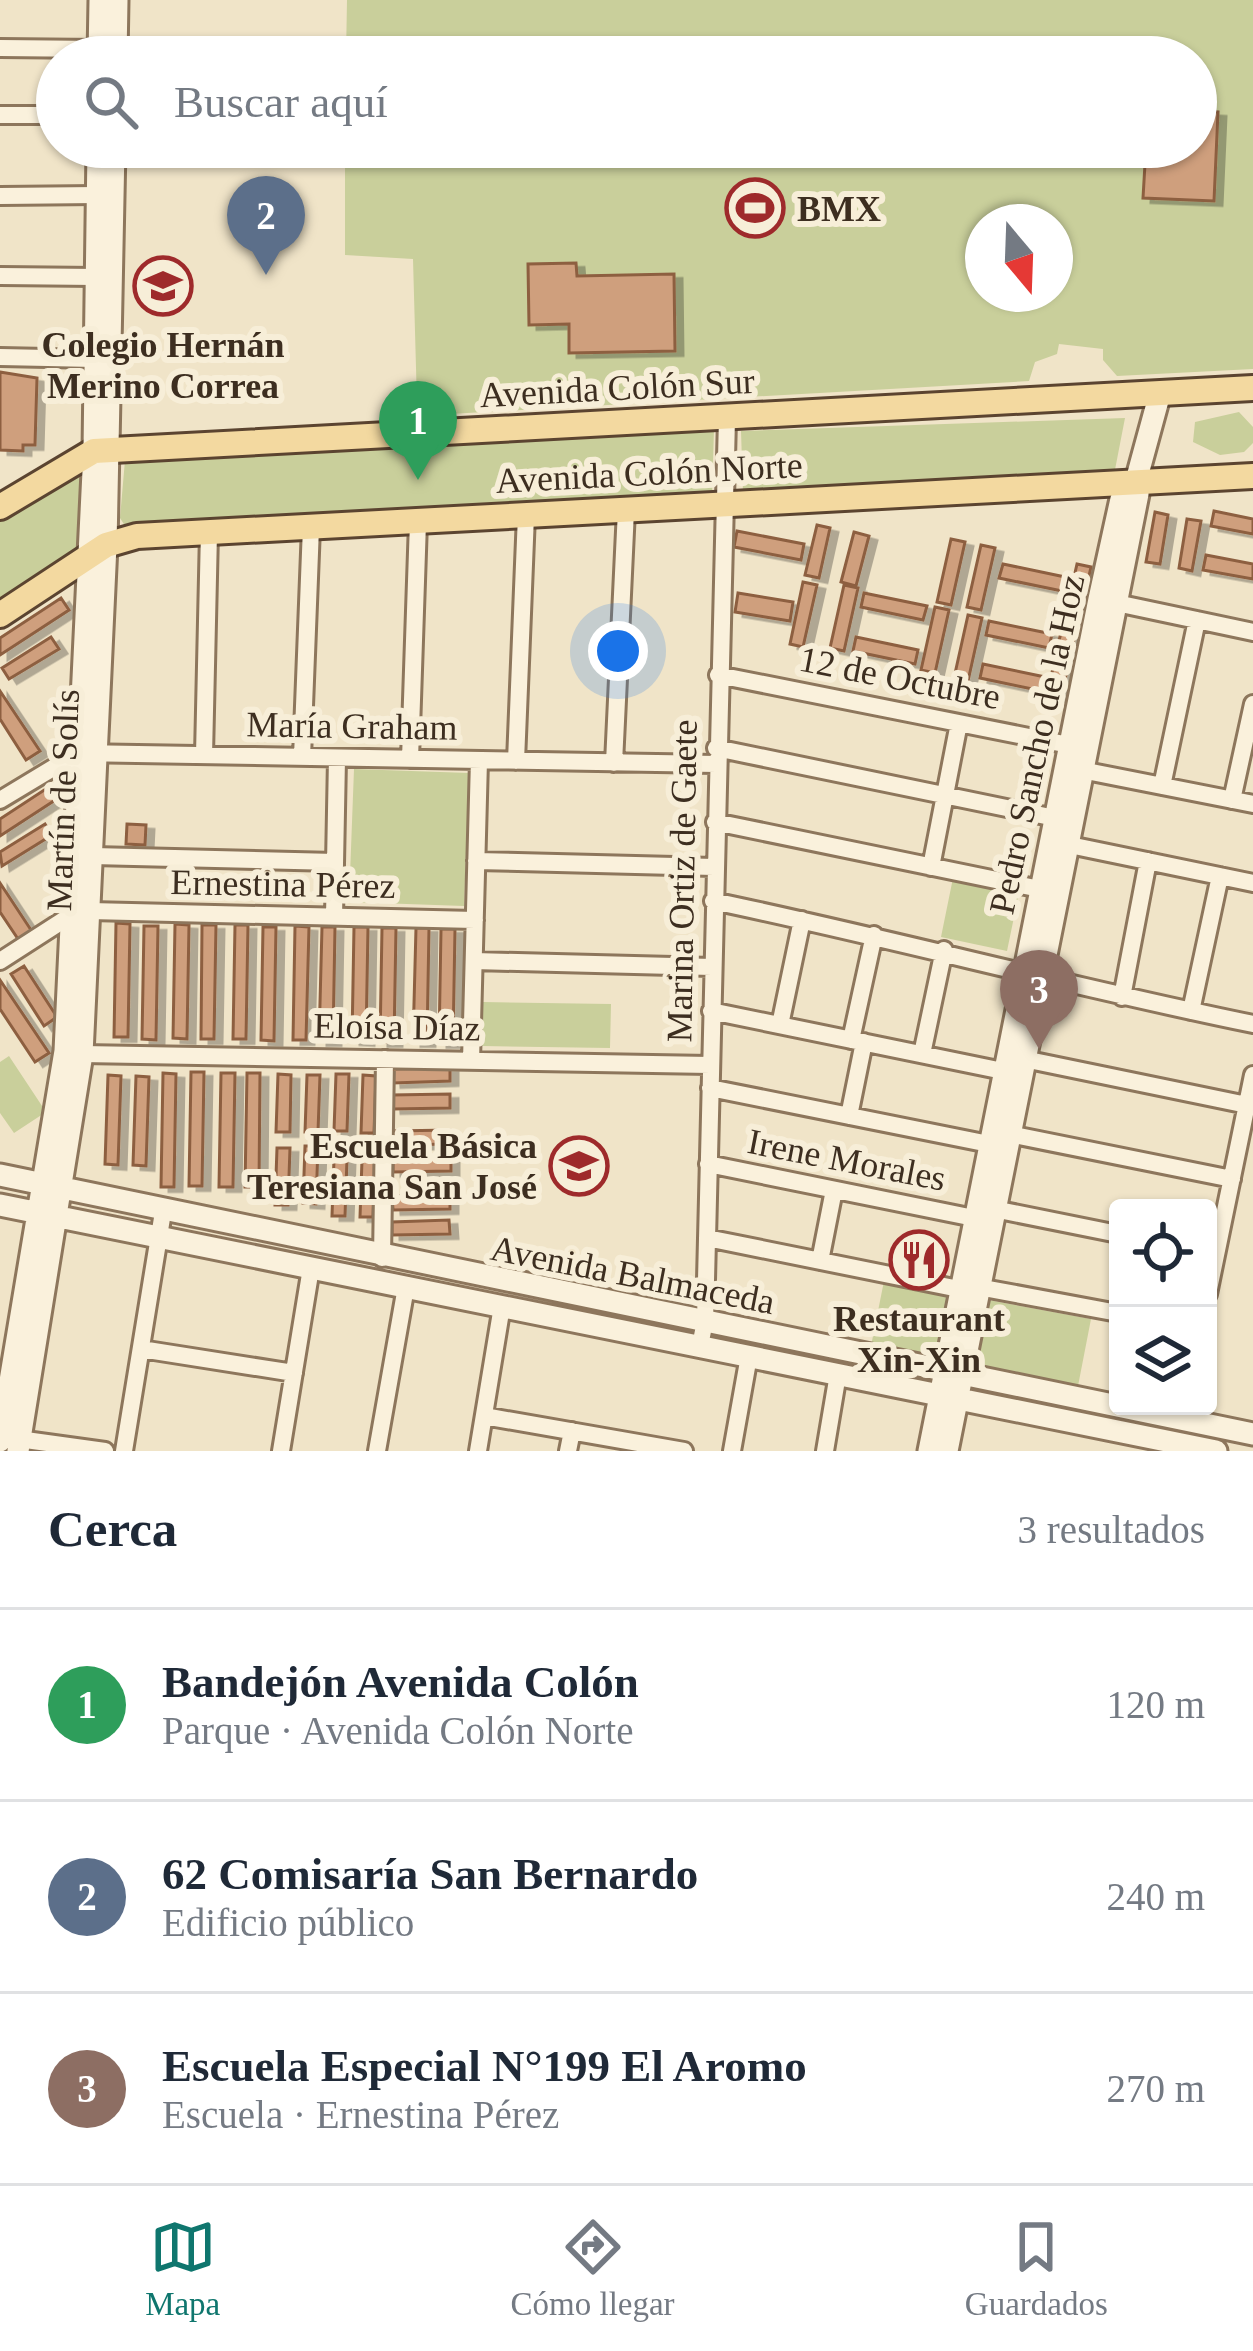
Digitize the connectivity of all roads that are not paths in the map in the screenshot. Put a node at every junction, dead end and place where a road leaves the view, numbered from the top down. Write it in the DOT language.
graph roads {
  1 [pos="100,0"];
  2 [pos="117,0"];
  3 [pos="103,36"];
  4 [pos="109,36"];
  5 [pos="0,48"];
  6 [pos="36,50"];
  7 [pos="0,115"];
  8 [pos="36,115"];
  9 [pos="98,168"];
  10 [pos="113,168"];
  11 [pos="97,195"];
  12 [pos="0,196"];
  13 [pos="0,276"];
  14 [pos="96,277"];
  15 [pos="0,357"];
  16 [pos="95,359"];
  17 [pos="1253,388"];
  18 [pos="1160,393"];
  19 [pos="727,418"];
  20 [pos="101,450"];
  21 [pos="1253,476"];
  22 [pos="1136,481"];
  23 [pos="726,504"];
  24 [pos="0,508"];
  25 [pos="626,510"];
  26 [pos="526,515"];
  27 [pos="418,521"];
  28 [pos="311,527"];
  29 [pos="209,532"];
  30 [pos="97,553"];
  31 [pos="1108,601"];
  32 [pos="0,615"];
  33 [pos="1197,620"];
  34 [pos="1253,632"];
  35 [pos="718,675"];
  36 [pos="1253,704"];
  37 [pos="959,723"];
  38 [pos="87,753"];
  39 [pos="204,755"];
  40 [pos="716,756"];
  41 [pos="302,757"];
  42 [pos="337,758"];
  43 [pos="410,759"];
  44 [pos="479,760"];
  45 [pos="516,761"];
  46 [pos="1072,761"];
  47 [pos="614,763"];
  48 [pos="1162,786"];
  49 [pos="945,796"];
  50 [pos="0,800"];
  51 [pos="1232,800"];
  52 [pos="1253,804"];
  53 [pos="715,822"];
  54 [pos="1057,834"];
  55 [pos="92,856"];
  56 [pos="1148,861"];
  57 [pos="335,862"];
  58 [pos="476,862"];
  59 [pos="714,867"];
  60 [pos="931,867"];
  61 [pos="1220,876"];
  62 [pos="1253,883"];
  63 [pos="1040,890"];
  64 [pos="713,902"];
  65 [pos="81,913"];
  66 [pos="334,917"];
  67 [pos="475,920"];
  68 [pos="802,920"];
  69 [pos="874,935"];
  70 [pos="944,950"];
  71 [pos="0,961"];
  72 [pos="474,961"];
  73 [pos="712,967"];
  74 [pos="1031,979"];
  75 [pos="1122,997"];
  76 [pos="711,1011"];
  77 [pos="1191,1011"];
  78 [pos="1253,1024"];
  79 [pos="780,1025"];
  80 [pos="858,1041"];
  81 [pos="82,1054"];
  82 [pos="922,1054"];
  83 [pos="386,1059"];
  84 [pos="1024,1059"];
  85 [pos="471,1060"];
  86 [pos="710,1065"];
  87 [pos="1003,1071"];
  88 [pos="1253,1075"];
  89 [pos="710,1088"];
  90 [pos="1247,1105"];
  91 [pos="849,1116"];
  92 [pos="999,1139"];
  93 [pos="708,1165"];
  94 [pos="0,1175"];
  95 [pos="1232,1179"];
  96 [pos="52,1186"];
  97 [pos="834,1190"];
  98 [pos="0,1205"];
  99 [pos="163,1211"];
  100 [pos="984,1213"];
  101 [pos="47,1214"];
  102 [pos="1109,1233"];
  103 [pos="1217,1235"];
  104 [pos="159,1237"];
  105 [pos="706,1238"];
  106 [pos="382,1258"];
  107 [pos="820,1261"];
  108 [pos="311,1268"];
  109 [pos="406,1287"];
  110 [pos="968,1288"];
  111 [pos="502,1306"];
  112 [pos="1109,1311"];
  113 [pos="705,1321"];
  114 [pos="700,1346"];
  115 [pos="141,1349"];
  116 [pos="748,1356"];
  117 [pos="951,1372"];
  118 [pos="294,1373"];
  119 [pos="838,1374"];
  120 [pos="947,1396"];
  121 [pos="1109,1400"];
  122 [pos="1183,1415"];
  123 [pos="1190,1415"];
  124 [pos="484,1416"];
  125 [pos="572,1431"];
  126 [pos="1253,1434"];
  127 [pos="8,1441"];
  128 [pos="1185,1448"];
  129 [pos="105,1451"];
  130 [pos="124,1451"];
  131 [pos="280,1451"];
  132 [pos="377,1451"];
  133 [pos="478,1451"];
  134 [pos="568,1451"];
  135 [pos="684,1451"];
  136 [pos="733,1451"];
  137 [pos="825,1451"];
  138 [pos="929,1451"];
  139 [pos="947,1451"];
  140 [pos="1216,1451"];
  1 -- 3 [label="street"];
  2 -- 4 [label="street"];
  5 -- 6 [label="street"];
  7 -- 8 [label="street"];
  9 -- 11 [label="street, Martín de Solís"];
  10 -- 20 [label="street, Martín de Solís"];
  11 -- 12 [label="street"];
  11 -- 14 [label="street, Martín de Solís"];
  13 -- 14 [label="street"];
  14 -- 16 [label="street, Martín de Solís"];
  15 -- 16 [label="street"];
  16 -- 20 [label="street, Martín de Solís"];
  17 -- 18 [label="main road, Avenida Colón Sur"];
  18 -- 19 [label="main road, Avenida Colón Sur"];
  18 -- 22 [label="street, Pedro Sancho de la Hoz"];
  19 -- 20 [label="main road, Avenida Colón Sur"];
  19 -- 23 [label="street, Marina Ortiz de Gaete"];
  20 -- 24 [label="main road, Avenida Colón Sur"];
  20 -- 30 [label="street, Martín de Solís"];
  21 -- 22 [label="main road, Avenida Colón Norte"];
  22 -- 23 [label="main road, Avenida Colón Norte"];
  22 -- 31 [label="street, Pedro Sancho de la Hoz"];
  23 -- 25 [label="main road, Avenida Colón Norte"];
  23 -- 35 [label="street, Marina Ortiz de Gaete"];
  25 -- 26 [label="main road, Avenida Colón Norte"];
  25 -- 47 [label="street"];
  26 -- 27 [label="main road, Avenida Colón Norte"];
  26 -- 45 [label="street"];
  27 -- 28 [label="main road, Avenida Colón Norte"];
  27 -- 43 [label="street"];
  28 -- 29 [label="main road, Avenida Colón Norte"];
  28 -- 41 [label="street"];
  29 -- 30 [label="main road, Avenida Colón Norte"];
  29 -- 39 [label="street"];
  30 -- 32 [label="main road, Avenida Colón Norte"];
  30 -- 38 [label="street, Martín de Solís"];
  31 -- 33 [label="street"];
  31 -- 46 [label="street, Pedro Sancho de la Hoz"];
  33 -- 34 [label="street"];
  33 -- 48 [label="street"];
  35 -- 37 [label="street, 12 de Octubre"];
  35 -- 40 [label="street, Marina Ortiz de Gaete"];
  36 -- 51 [label="street"];
  37 -- 46 [label="street, 12 de Octubre"];
  37 -- 49 [label="street"];
  38 -- 39 [label="street, María Graham"];
  38 -- 50 [label="street"];
  38 -- 55 [label="street, Martín de Solís"];
  38 -- 65 [label="street, Martín de Solís"];
  39 -- 41 [label="street, María Graham"];
  40 -- 47 [label="street, María Graham"];
  40 -- 49 [label="street, María Graham"];
  40 -- 53 [label="street, Marina Ortiz de Gaete"];
  41 -- 42 [label="street, María Graham"];
  42 -- 43 [label="street, María Graham"];
  42 -- 57 [label="street"];
  43 -- 44 [label="street, María Graham"];
  44 -- 45 [label="street, María Graham"];
  44 -- 58 [label="street"];
  45 -- 47 [label="street, María Graham"];
  46 -- 48 [label="street"];
  46 -- 54 [label="street, Pedro Sancho de la Hoz"];
  48 -- 51 [label="street"];
  49 -- 54 [label="street, María Graham"];
  49 -- 60 [label="street"];
  51 -- 52 [label="street"];
  53 -- 59 [label="street, Marina Ortiz de Gaete"];
  53 -- 60 [label="street"];
  54 -- 56 [label="street, María Graham"];
  54 -- 63 [label="street, Pedro Sancho de la Hoz"];
  54 -- 74 [label="street, Pedro Sancho de la Hoz"];
  55 -- 57 [label="street"];
  55 -- 65 [label="street, Martín de Solís"];
  56 -- 61 [label="street, María Graham"];
  56 -- 75 [label="street"];
  57 -- 66 [label="street"];
  58 -- 59 [label="street"];
  58 -- 67 [label="street"];
  59 -- 64 [label="street, Marina Ortiz de Gaete"];
  60 -- 63 [label="street"];
  61 -- 62 [label="street, María Graham"];
  61 -- 77 [label="street"];
  63 -- 74 [label="street, Pedro Sancho de la Hoz"];
  64 -- 68 [label="street"];
  64 -- 73 [label="street, Marina Ortiz de Gaete"];
  65 -- 66 [label="street, Ernestina Pérez"];
  65 -- 71 [label="street"];
  65 -- 81 [label="street, Martín de Solís"];
  65 -- 96 [label="street, Martín de Solís"];
  66 -- 67 [label="street, Ernestina Pérez"];
  67 -- 72 [label="street"];
  68 -- 69 [label="street"];
  68 -- 79 [label="street"];
  69 -- 70 [label="street"];
  69 -- 80 [label="street"];
  70 -- 74 [label="street"];
  70 -- 82 [label="street"];
  72 -- 73 [label="street"];
  72 -- 85 [label="street"];
  73 -- 76 [label="street, Marina Ortiz de Gaete"];
  74 -- 75 [label="street"];
  74 -- 84 [label="street, Pedro Sancho de la Hoz"];
  74 -- 87 [label="street, Pedro Sancho de la Hoz"];
  75 -- 77 [label="street"];
  76 -- 79 [label="street"];
  76 -- 86 [label="street, Marina Ortiz de Gaete"];
  77 -- 78 [label="street"];
  79 -- 80 [label="street"];
  80 -- 82 [label="street"];
  80 -- 91 [label="street"];
  81 -- 83 [label="street, Eloísa Díaz"];
  81 -- 96 [label="street, Martín de Solís"];
  82 -- 87 [label="street"];
  83 -- 85 [label="street, Eloísa Díaz"];
  83 -- 106 [label="street"];
  84 -- 90 [label="street"];
  84 -- 92 [label="street, Pedro Sancho de la Hoz"];
  85 -- 86 [label="street, Eloísa Díaz"];
  86 -- 89 [label="street, Marina Ortiz de Gaete"];
  87 -- 92 [label="street, Pedro Sancho de la Hoz"];
  88 -- 90 [label="street"];
  89 -- 91 [label="street"];
  89 -- 93 [label="street, Marina Ortiz de Gaete"];
  90 -- 95 [label="street"];
  91 -- 92 [label="street"];
  92 -- 95 [label="street"];
  92 -- 100 [label="street, Pedro Sancho de la Hoz"];
  93 -- 97 [label="street, Irene Morales"];
  93 -- 105 [label="street, Marina Ortiz de Gaete"];
  94 -- 96 [label="street, Avenida Balmaceda"];
  95 -- 103 [label="street"];
  96 -- 99 [label="street, Avenida Balmaceda"];
  96 -- 101 [label="street, Martín de Solís"];
  97 -- 100 [label="street, Irene Morales"];
  97 -- 107 [label="street"];
  98 -- 101 [label="street, Avenida Balmaceda"];
  99 -- 104 [label="street"];
  99 -- 106 [label="street, Avenida Balmaceda"];
  100 -- 102 [label="street, Irene Morales"];
  100 -- 110 [label="street, Pedro Sancho de la Hoz"];
  101 -- 104 [label="street, Avenida Balmaceda"];
  101 -- 127 [label="street, Martín de Solís"];
  104 -- 108 [label="street, Avenida Balmaceda"];
  104 -- 115 [label="street"];
  105 -- 107 [label="street"];
  105 -- 113 [label="street, Marina Ortiz de Gaete"];
  106 -- 113 [label="street, Avenida Balmaceda"];
  107 -- 110 [label="street"];
  108 -- 109 [label="street, Avenida Balmaceda"];
  108 -- 118 [label="street"];
  109 -- 111 [label="street, Avenida Balmaceda"];
  109 -- 132 [label="street"];
  110 -- 112 [label="street"];
  110 -- 117 [label="street, Pedro Sancho de la Hoz"];
  111 -- 114 [label="street, Avenida Balmaceda"];
  111 -- 124 [label="street"];
  113 -- 114 [label="street, Marina Ortiz de Gaete"];
  113 -- 117 [label="street, Avenida Balmaceda"];
  114 -- 116 [label="street, Avenida Balmaceda"];
  115 -- 118 [label="street"];
  115 -- 130 [label="street"];
  116 -- 119 [label="street, Avenida Balmaceda"];
  116 -- 136 [label="street"];
  117 -- 120 [label="street, Pedro Sancho de la Hoz"];
  117 -- 121 [label="street, Avenida Balmaceda"];
  118 -- 131 [label="street"];
  119 -- 120 [label="street, Avenida Balmaceda"];
  119 -- 137 [label="street"];
  120 -- 128 [label="street, Avenida Balmaceda"];
  120 -- 138 [label="street, Pedro Sancho de la Hoz"];
  120 -- 139 [label="street, Pedro Sancho de la Hoz"];
  122 -- 128 [label="street"];
  123 -- 126 [label="street, Avenida Balmaceda"];
  124 -- 125 [label="street"];
  124 -- 133 [label="street"];
  125 -- 134 [label="street"];
  125 -- 135 [label="street"];
  127 -- 129 [label="street"];
  128 -- 140 [label="street, Avenida Balmaceda"];
}
